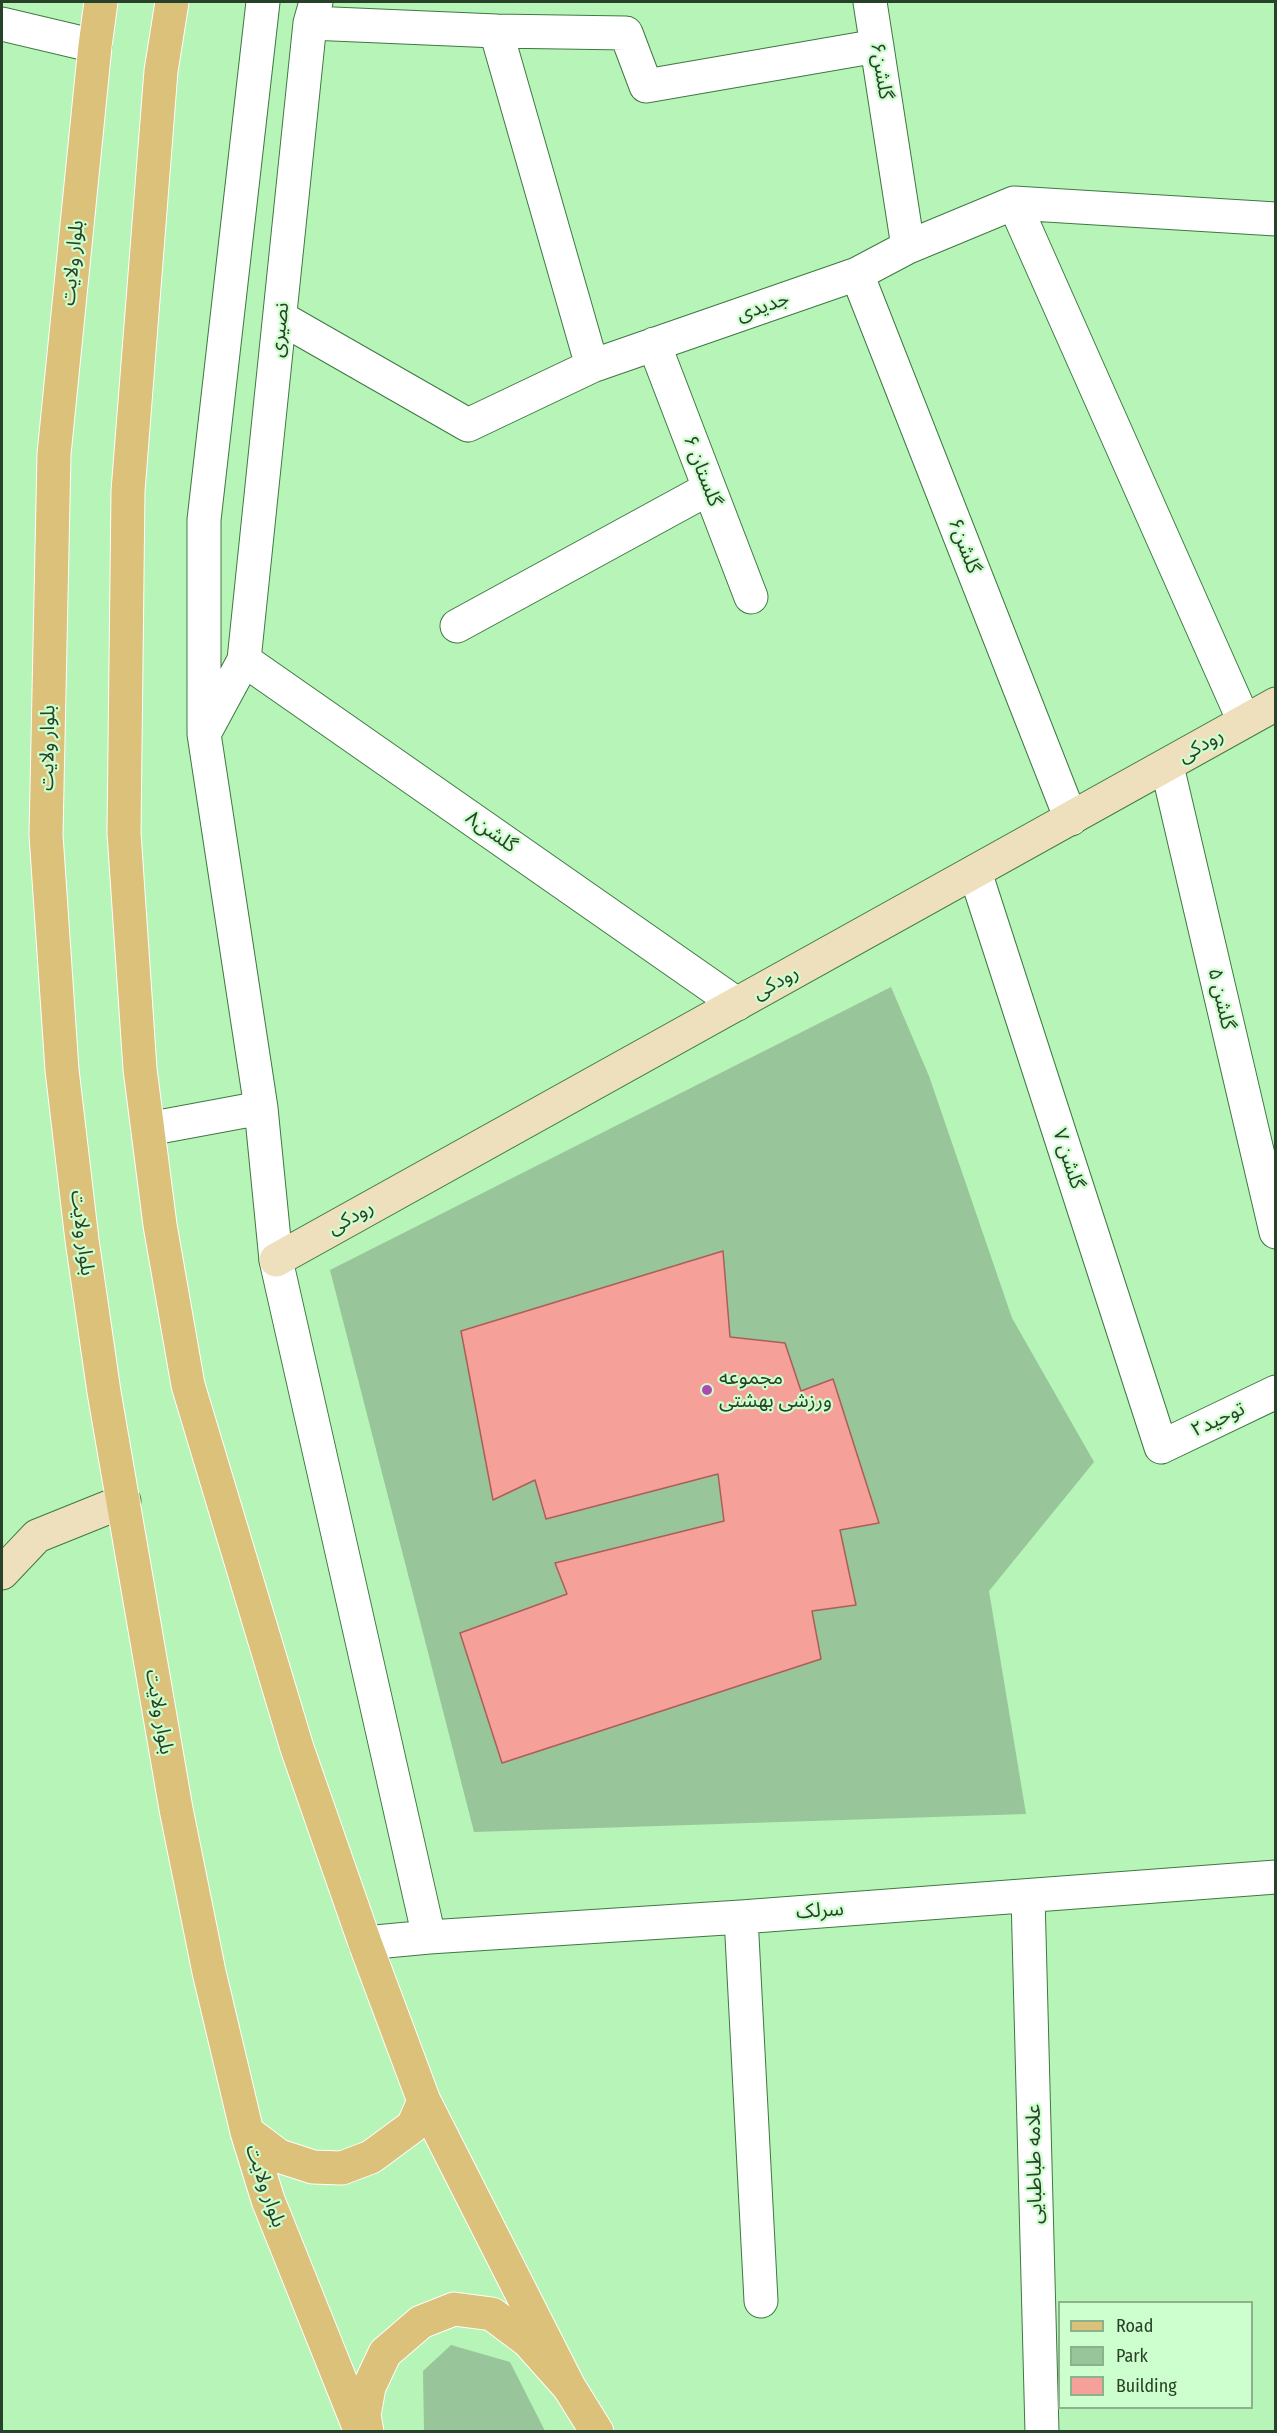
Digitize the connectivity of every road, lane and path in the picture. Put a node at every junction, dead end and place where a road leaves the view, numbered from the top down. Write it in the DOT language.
graph roads {
  1 [pos="101,2"];
  2 [pos="172,2"];
  3 [pos="263,2"];
  4 [pos="870,2"];
  5 [pos="313,12"];
  6 [pos="2,24"];
  7 [pos="496,31"];
  8 [pos="95,46"];
  9 [pos="877,46"];
  10 [pos="1014,203"];
  11 [pos="1275,219"];
  12 [pos="908,247"];
  13 [pos="857,274"];
  14 [pos="281,318"];
  15 [pos="654,344"];
  16 [pos="592,366"];
  17 [pos="708,489"];
  18 [pos="751,597"];
  19 [pos="457,626"];
  20 [pos="244,660"];
  21 [pos="1275,704"];
  22 [pos="1244,721"];
  23 [pos="204,734"];
  24 [pos="1167,766"];
  25 [pos="1071,819"];
  26 [pos="975,872"];
  27 [pos="737,1004"];
  28 [pos="261,1108"];
  29 [pos="148,1129"];
  30 [pos="1275,1232"];
  31 [pos="276,1260"];
  32 [pos="1275,1392"];
  33 [pos="1161,1447"];
  34 [pos="124,1501"];
  35 [pos="2,1573"];
  36 [pos="1275,1877"];
  37 [pos="1028,1896"];
  38 [pos="741,1917"];
  39 [pos="429,1937"];
  40 [pos="365,1943"];
  41 [pos="424,2101"];
  42 [pos="247,2132"];
  43 [pos="761,2301"];
  44 [pos="569,2387"];
  45 [pos="361,2432"];
  46 [pos="367,2432"];
  47 [pos="597,2432"];
  48 [pos="1042,2432"];
  1 -- 8 [label="main road, بلوار ولایت"];
  2 -- 29 [label="main road"];
  3 -- 23 [label="street"];
  4 -- 9 [label="street, گلشن۶"];
  5 -- 7 [label="street"];
  5 -- 14 [label="street, نصیری"];
  6 -- 8 [label="street"];
  7 -- 9 [label="street"];
  7 -- 16 [label="street"];
  8 -- 34 [label="main road, بلوار ولایت"];
  9 -- 12 [label="street, گلشن۶"];
  10 -- 11 [label="street, جدیدی"];
  10 -- 12 [label="street, جدیدی"];
  10 -- 22 [label="street"];
  12 -- 13 [label="street, جدیدی"];
  13 -- 15 [label="street, جدیدی"];
  13 -- 25 [label="street, گلشن۶"];
  14 -- 16 [label="street, جدیدی"];
  14 -- 20 [label="street, نصیری"];
  15 -- 16 [label="street, جدیدی"];
  15 -- 17 [label="street, گلستان ۶"];
  17 -- 18 [label="street, گلستان ۶"];
  17 -- 19 [label="street"];
  20 -- 23 [label="street"];
  20 -- 27 [label="street, گلشن۸"];
  21 -- 22 [label="street, رودکی"];
  22 -- 24 [label="street, رودکی"];
  23 -- 28 [label="street"];
  24 -- 25 [label="street, رودکی"];
  24 -- 30 [label="street, گلشن ۵"];
  25 -- 26 [label="street, رودکی"];
  26 -- 27 [label="street, رودکی"];
  26 -- 33 [label="street, گلشن ۷"];
  27 -- 31 [label="street, رودکی"];
  28 -- 29 [label="street"];
  28 -- 31 [label="street"];
  29 -- 40 [label="main road"];
  31 -- 39 [label="street"];
  32 -- 33 [label="street, توحید۲"];
  34 -- 35 [label="street"];
  34 -- 42 [label="main road, بلوار ولایت"];
  36 -- 37 [label="street, سرلک"];
  37 -- 38 [label="street, سرلک"];
  37 -- 48 [label="street, علامه طباطبایی"];
  38 -- 39 [label="street, سرلک"];
  38 -- 43 [label="street"];
  39 -- 40 [label="street, سرلک"];
  40 -- 41 [label="main road"];
  41 -- 42 [label="main road"];
  41 -- 44 [label="main road"];
  42 -- 45 [label="main road, بلوار ولایت"];
  44 -- 46 [label="main road"];
  44 -- 47 [label="main road"];
}
